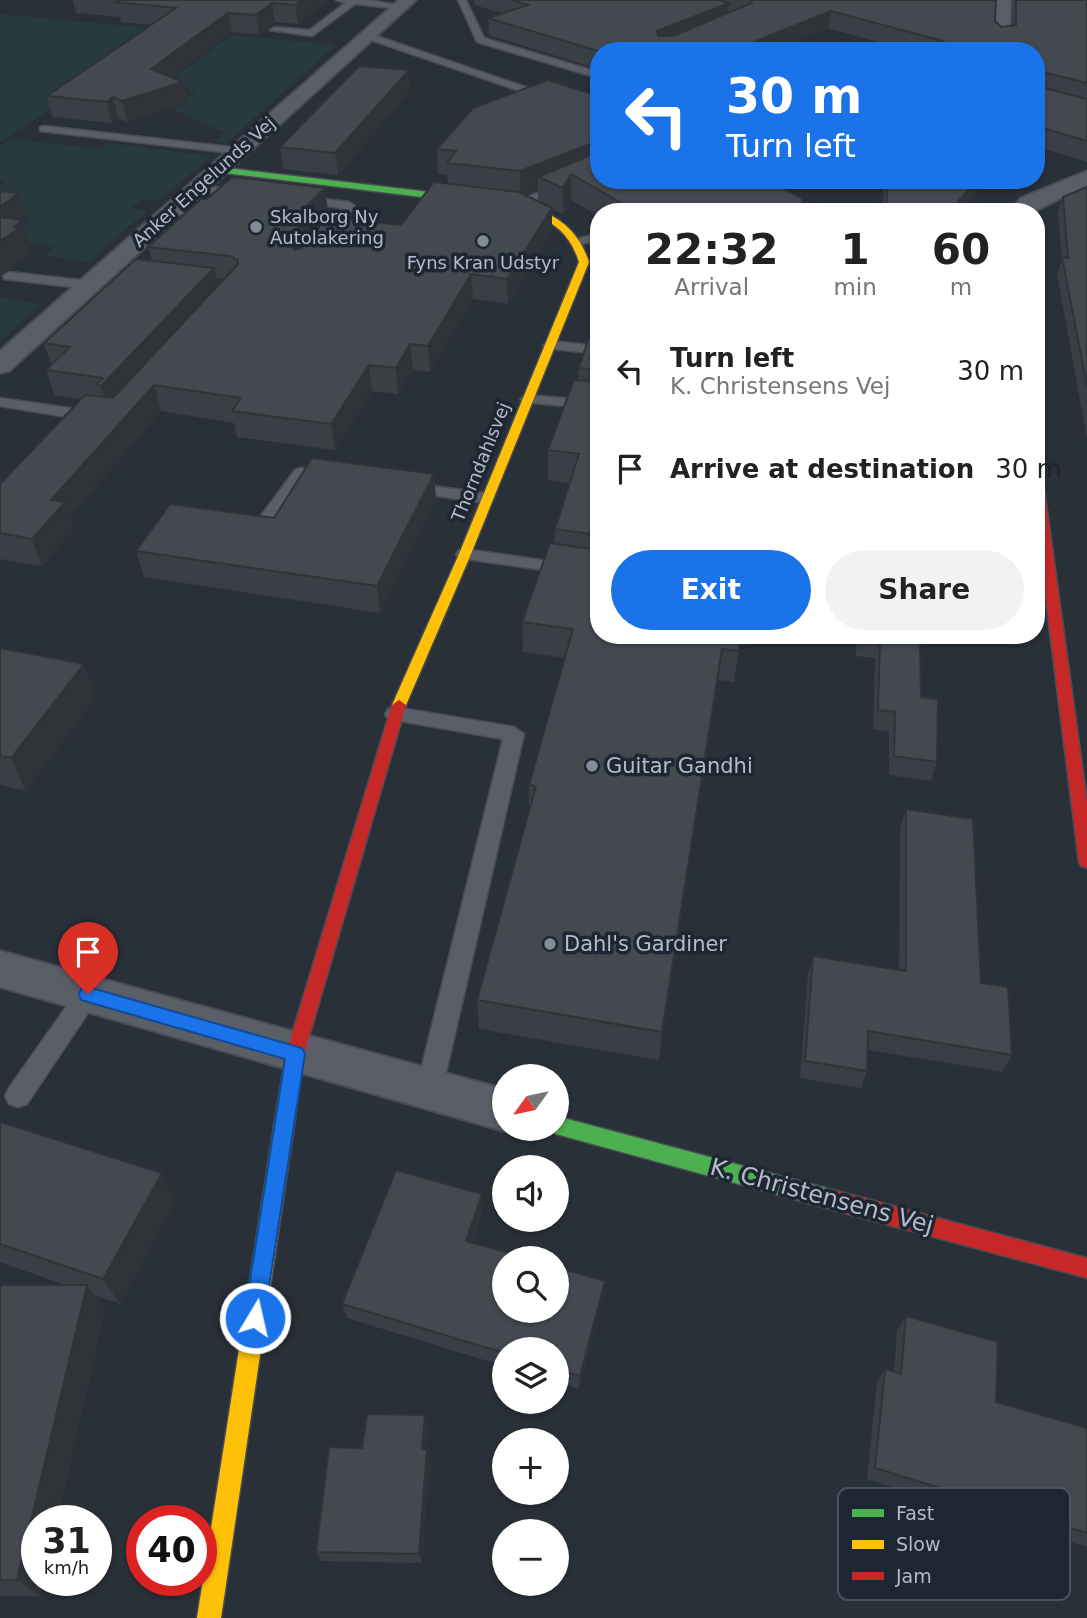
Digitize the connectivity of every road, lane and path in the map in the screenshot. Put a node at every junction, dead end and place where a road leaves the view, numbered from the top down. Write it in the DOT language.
graph roads {
  1 [pos="338,0"];
  2 [pos="462,0"];
  3 [pos="1003,0"];
  4 [pos="353,1"];
  5 [pos="405,3"];
  6 [pos="275,30"];
  7 [pos="1023,35"];
  8 [pos="368,36"];
  9 [pos="590,74"];
  10 [pos="590,112"];
  11 [pos="44,129"];
  12 [pos="240,151"];
  13 [pos="219,170"];
  14 [pos="590,174"];
  15 [pos="1087,177"];
  16 [pos="198,188"];
  17 [pos="253,195"];
  18 [pos="294,200"];
  19 [pos="1029,203"];
  20 [pos="514,205"];
  21 [pos="590,238"];
  22 [pos="580,240"];
  23 [pos="315,247"];
  24 [pos="129,275"];
  25 [pos="9,276"];
  26 [pos="96,278"];
  27 [pos="550,345"];
  28 [pos="590,349"];
  29 [pos="0,365"];
  30 [pos="527,399"];
  31 [pos="0,402"];
  32 [pos="590,404"];
  33 [pos="113,419"];
  34 [pos="341,478"];
  35 [pos="394,486"];
  36 [pos="486,498"];
  37 [pos="263,525"];
  38 [pos="1045,542"];
  39 [pos="465,554"];
  40 [pos="590,572"];
  41 [pos="395,714"];
  42 [pos="1087,862"];
  43 [pos="0,969"];
  44 [pos="88,994"];
  45 [pos="295,1054"];
  46 [pos="429,1090"];
  47 [pos="18,1096"];
  48 [pos="492,1107"];
  49 [pos="569,1129"];
  50 [pos="1087,1268"];
  51 [pos="209,1618"];
  1 -- 4 [label="lane"];
  2 -- 9 [label="lane"];
  3 -- 7 [label="street"];
  4 -- 5 [label="lane"];
  4 -- 6 [label="lane"];
  5 -- 8 [label="street, Anker Engelunds Vej"];
  8 -- 10 [label="lane"];
  8 -- 12 [label="street, Anker Engelunds Vej"];
  11 -- 12 [label="lane"];
  12 -- 13 [label="street, Anker Engelunds Vej"];
  13 -- 16 [label="street, Anker Engelunds Vej"];
  13 -- 20 [label="street"];
  14 -- 20 [label="lane"];
  15 -- 19 [label="street"];
  16 -- 17 [label="lane"];
  16 -- 26 [label="street, Anker Engelunds Vej"];
  18 -- 23 [label="lane"];
  20 -- 22 [label="street"];
  21 -- 22 [label="lane"];
  22 -- 27 [label="street, Thorndahlsvej"];
  24 -- 26 [label="lane"];
  25 -- 26 [label="lane"];
  26 -- 29 [label="street, Anker Engelunds Vej"];
  27 -- 28 [label="lane"];
  27 -- 30 [label="street, Thorndahlsvej"];
  30 -- 32 [label="lane"];
  30 -- 36 [label="street, Thorndahlsvej"];
  31 -- 33 [label="lane"];
  34 -- 37 [label="lane"];
  35 -- 36 [label="lane"];
  36 -- 39 [label="street, Thorndahlsvej"];
  38 -- 42 [label="street"];
  39 -- 40 [label="lane"];
  39 -- 41 [label="street, Thorndahlsvej"];
  41 -- 45 [label="street, Thorndahlsvej"];
  41 -- 46 [label="lane"];
  43 -- 44 [label="street"];
  44 -- 45 [label="street"];
  44 -- 47 [label="lane"];
  45 -- 46 [label="street"];
  45 -- 51 [label="street, Thorndahlsvej"];
  46 -- 48 [label="street"];
  49 -- 50 [label="street, K. Christensens Vej"];
}
